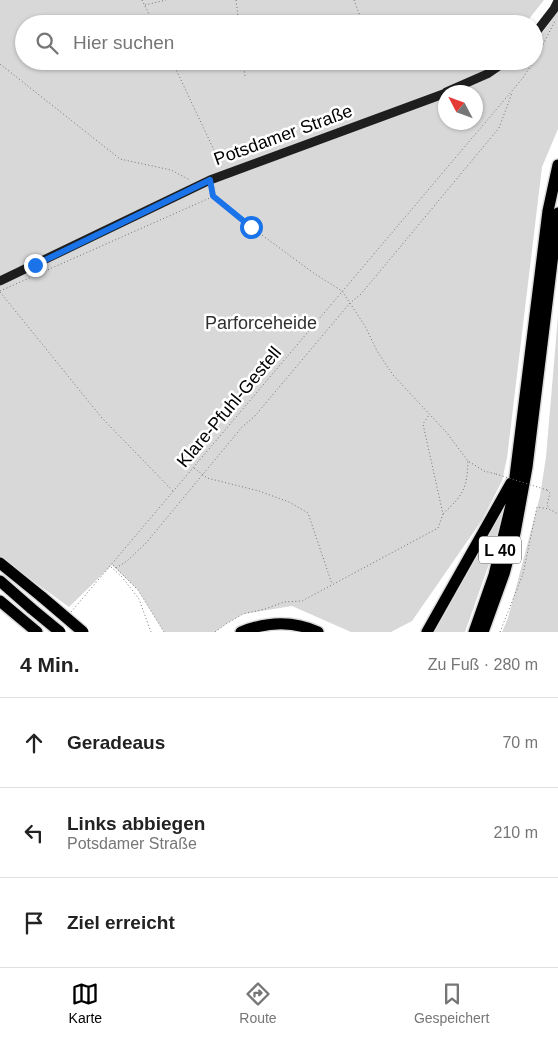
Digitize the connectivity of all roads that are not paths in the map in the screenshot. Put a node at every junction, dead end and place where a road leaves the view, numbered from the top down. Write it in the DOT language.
graph roads {
  1 [pos="558,1"];
  2 [pos="543,23"];
  3 [pos="493,70"];
  4 [pos="462,85"];
  5 [pos="438,95"];
  6 [pos="558,165"];
  7 [pos="558,213"];
  8 [pos="0,281"];
  9 [pos="517,465"];
  10 [pos="0,564"];
  11 [pos="0,581"];
  12 [pos="0,601"];
  13 [pos="444,603"];
  14 [pos="37,632"];
  15 [pos="60,632"];
  16 [pos="83,632"];
  17 [pos="241,632"];
  18 [pos="318,632"];
  19 [pos="420,632"];
  20 [pos="427,632"];
  21 [pos="474,632"];
  22 [pos="483,632"];
  1 -- 2 [label="street"];
  3 -- 4 [label="street, Potsdamer Straße"];
  5 -- 8 [label="street, Potsdamer Straße"];
  6 -- 9 [label="highway, L 40"];
  7 -- 22 [label="highway, L 40"];
  9 -- 13 [label="highway"];
  9 -- 21 [label="highway, L 40"];
  10 -- 16 [label="highway, bridge"];
  11 -- 15 [label="highway, bridge"];
  12 -- 14 [label="highway"];
  13 -- 19 [label="highway"];
  13 -- 20 [label="highway"];
  17 -- 18 [label="highway"];
}
